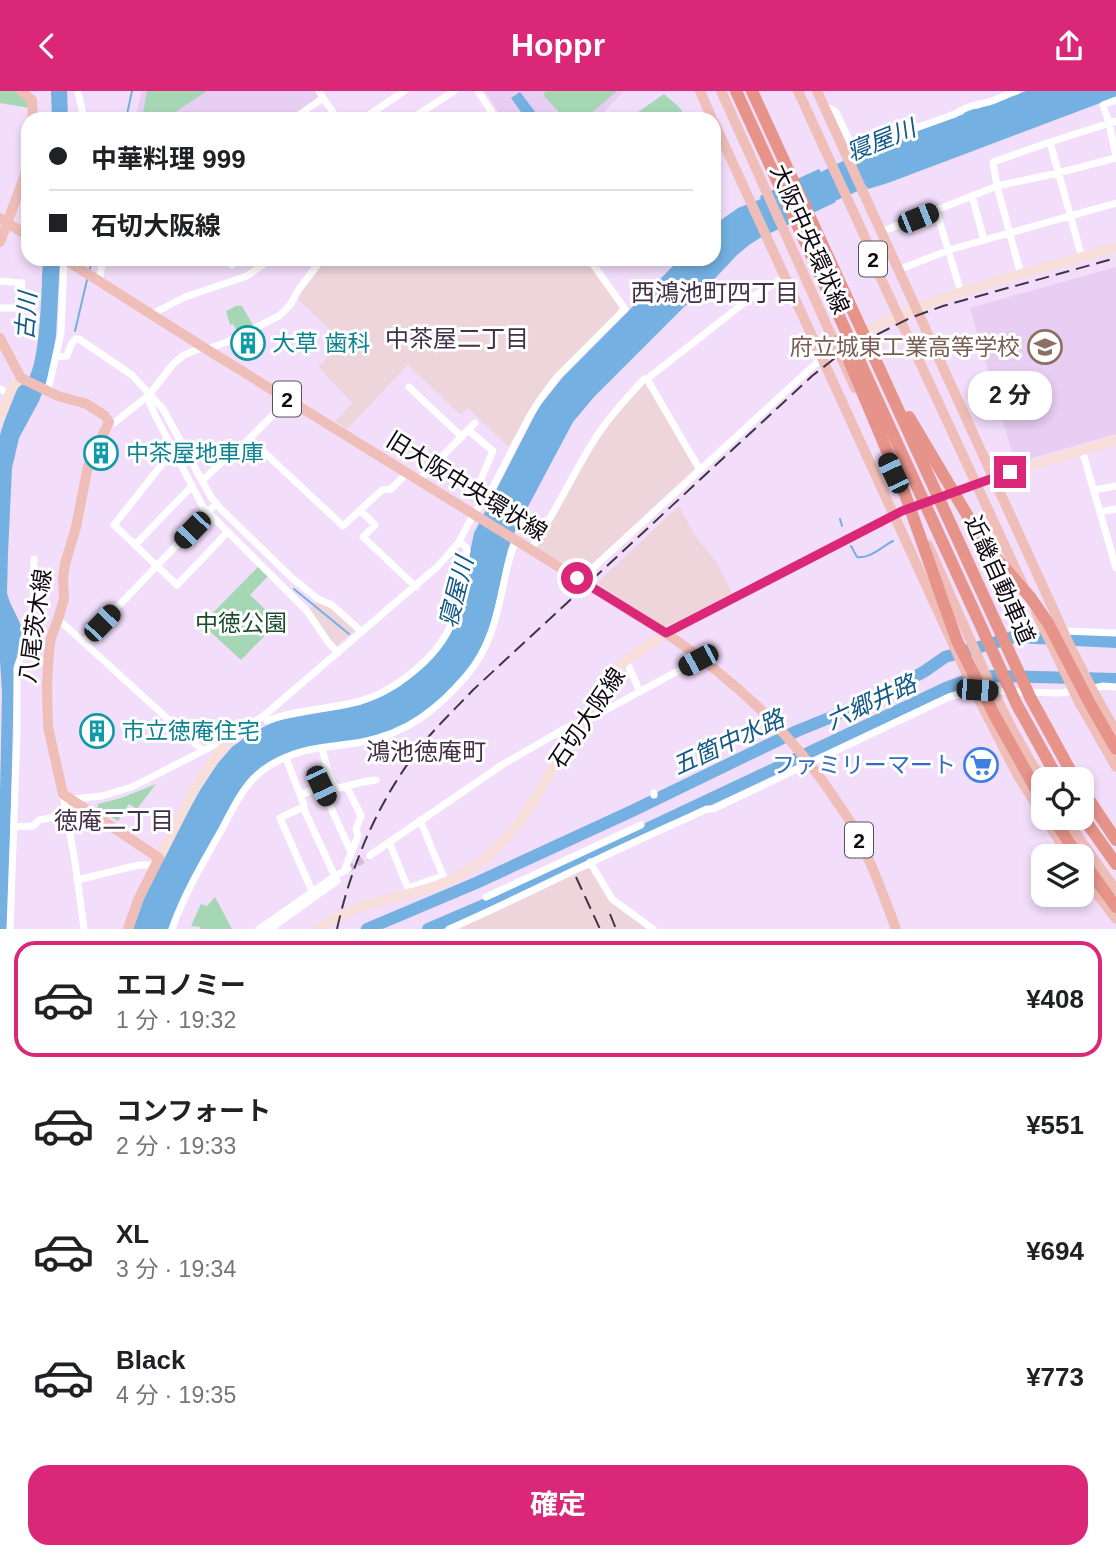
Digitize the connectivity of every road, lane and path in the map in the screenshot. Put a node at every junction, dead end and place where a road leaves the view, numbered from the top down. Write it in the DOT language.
graph roads {
  1 [pos="21,91"];
  2 [pos="78,91"];
  3 [pos="404,91"];
  4 [pos="454,91"];
  5 [pos="478,91"];
  6 [pos="702,91"];
  7 [pos="721,91"];
  8 [pos="736,91"];
  9 [pos="752,91"];
  10 [pos="798,91"];
  11 [pos="811,91"];
  12 [pos="817,91"];
  13 [pos="1017,91"];
  14 [pos="321,94"];
  15 [pos="1116,100"];
  16 [pos="823,106"];
  17 [pos="33,112"];
  18 [pos="82,112"];
  19 [pos="301,112"];
  20 [pos="333,112"];
  21 [pos="373,112"];
  22 [pos="422,112"];
  23 [pos="492,112"];
  24 [pos="710,112"];
  25 [pos="829,118"];
  26 [pos="1112,122"];
  27 [pos="721,138"];
  28 [pos="1049,142"];
  29 [pos="1116,157"];
  30 [pos="767,159"];
  31 [pos="1058,173"];
  32 [pos="21,183"];
  33 [pos="997,186"];
  34 [pos="972,196"];
  35 [pos="1116,203"];
  36 [pos="936,210"];
  37 [pos="1070,215"];
  38 [pos="4,220"];
  39 [pos="21,231"];
  40 [pos="881,232"];
  41 [pos="1011,233"];
  42 [pos="984,240"];
  43 [pos="0,242"];
  44 [pos="1116,247"];
  45 [pos="949,250"];
  46 [pos="1082,257"];
  47 [pos="64,266"];
  48 [pos="75,266"];
  49 [pos="101,266"];
  50 [pos="261,266"];
  51 [pos="594,266"];
  52 [pos="315,268"];
  53 [pos="898,270"];
  54 [pos="1021,275"];
  55 [pos="785,278"];
  56 [pos="98,280"];
  57 [pos="0,281"];
  58 [pos="961,292"];
  59 [pos="916,307"];
  60 [pos="0,308"];
  61 [pos="152,314"];
  62 [pos="899,316"];
  63 [pos="0,338"];
  64 [pos="205,348"];
  65 [pos="836,348"];
  66 [pos="872,353"];
  67 [pos="57,357"];
  68 [pos="822,358"];
  69 [pos="24,379"];
  70 [pos="647,379"];
  71 [pos="409,387"];
  72 [pos="47,390"];
  73 [pos="5,391"];
  74 [pos="148,396"];
  75 [pos="288,400"];
  76 [pos="2,406"];
  77 [pos="156,407"];
  78 [pos="0,418"];
  79 [pos="109,422"];
  80 [pos="475,423"];
  81 [pos="468,430"];
  82 [pos="462,437"];
  83 [pos="250,439"];
  84 [pos="1116,440"];
  85 [pos="174,449"];
  86 [pos="1083,450"];
  87 [pos="435,464"];
  88 [pos="700,470"];
  89 [pos="407,473"];
  90 [pos="993,478"];
  91 [pos="202,481"];
  92 [pos="418,481"];
  93 [pos="976,484"];
  94 [pos="192,486"];
  95 [pos="1116,486"];
  96 [pos="1094,490"];
  97 [pos="216,504"];
  98 [pos="910,507"];
  99 [pos="1116,509"];
  100 [pos="360,510"];
  101 [pos="209,512"];
  102 [pos="1100,512"];
  103 [pos="893,515"];
  104 [pos="476,517"];
  105 [pos="227,531"];
  106 [pos="515,541"];
  107 [pos="459,542"];
  108 [pos="135,545"];
  109 [pos="530,550"];
  110 [pos="34,559"];
  111 [pos="157,566"];
  112 [pos="1116,568"];
  113 [pos="292,578"];
  114 [pos="580,580"];
  115 [pos="284,587"];
  116 [pos="416,587"];
  117 [pos="58,619"];
  118 [pos="362,632"];
  119 [pos="1064,632"];
  120 [pos="666,633"];
  121 [pos="1116,633"];
  122 [pos="84,642"];
  123 [pos="338,653"];
  124 [pos="702,658"];
  125 [pos="626,660"];
  126 [pos="991,687"];
  127 [pos="1091,687"];
  128 [pos="1116,687"];
  129 [pos="973,688"];
  130 [pos="1072,688"];
  131 [pos="640,692"];
  132 [pos="267,721"];
  133 [pos="581,722"];
  134 [pos="1116,732"];
  135 [pos="236,734"];
  136 [pos="322,748"];
  137 [pos="1116,749"];
  138 [pos="203,751"];
  139 [pos="286,758"];
  140 [pos="806,758"];
  141 [pos="1034,767"];
  142 [pos="1051,767"];
  143 [pos="1068,767"];
  144 [pos="1116,767"];
  145 [pos="376,781"];
  146 [pos="1031,781"];
  147 [pos="347,787"];
  148 [pos="301,795"];
  149 [pos="68,797"];
  150 [pos="303,807"];
  151 [pos="1094,807"];
  152 [pos="67,814"];
  153 [pos="420,820"];
  154 [pos="641,825"];
  155 [pos="14,827"];
  156 [pos="1073,830"];
  157 [pos="1092,830"];
  158 [pos="1116,840"];
  159 [pos="389,842"];
  160 [pos="1061,844"];
  161 [pos="351,852"];
  162 [pos="369,856"];
  163 [pos="564,861"];
  164 [pos="158,862"];
  165 [pos="590,862"];
  166 [pos="1116,864"];
  167 [pos="569,872"];
  168 [pos="335,876"];
  169 [pos="444,879"];
  170 [pos="78,880"];
  171 [pos="1094,883"];
  172 [pos="1094,885"];
  173 [pos="1116,890"];
  174 [pos="313,891"];
  175 [pos="486,897"];
  176 [pos="1116,907"];
  177 [pos="1116,919"];
  178 [pos="10,929"];
  179 [pos="84,929"];
  180 [pos="128,929"];
  181 [pos="172,929"];
  182 [pos="259,929"];
  183 [pos="270,929"];
  184 [pos="317,929"];
  185 [pos="449,929"];
  186 [pos="653,929"];
  187 [pos="896,929"];
  1 -- 17 [label="main road"];
  2 -- 18 [label="street"];
  3 -- 21 [label="street"];
  4 -- 22 [label="street"];
  5 -- 23 [label="street"];
  6 -- 24 [label="main road"];
  7 -- 65 [label="main road, 大阪中央環状線"];
  8 -- 30 [label="highway, 近畿自動車道"];
  9 -- 66 [label="highway, 近畿自動車道"];
  10 -- 62 [label="main road, 2"];
  11 -- 25 [label="main road"];
  12 -- 16 [label="main road, 2"];
  13 -- 16 [label="street"];
  14 -- 19 [label="street"];
  14 -- 20 [label="street"];
  15 -- 26 [label="street"];
  16 -- 25 [label="main road, 2"];
  25 -- 40 [label="main road, 2"];
  26 -- 28 [label="street"];
  26 -- 29 [label="street"];
  27 -- 55 [label="main road"];
  28 -- 31 [label="street"];
  28 -- 33 [label="street"];
  29 -- 31 [label="street"];
  30 -- 142 [label="highway, 近畿自動車道"];
  30 -- 146 [label="highway"];
  31 -- 33 [label="street"];
  31 -- 37 [label="street"];
  32 -- 38 [label="main road"];
  33 -- 34 [label="street"];
  33 -- 41 [label="street"];
  34 -- 36 [label="street"];
  34 -- 42 [label="street"];
  35 -- 37 [label="street"];
  36 -- 40 [label="street"];
  36 -- 45 [label="street"];
  37 -- 41 [label="street"];
  37 -- 46 [label="street"];
  38 -- 39 [label="main road"];
  38 -- 43 [label="main road"];
  40 -- 53 [label="main road, 2"];
  41 -- 42 [label="street"];
  41 -- 54 [label="street"];
  42 -- 45 [label="street"];
  44 -- 46 [label="main road"];
  45 -- 53 [label="street"];
  45 -- 58 [label="street"];
  46 -- 54 [label="main road"];
  47 -- 67 [label="street"];
  48 -- 56 [label="main road, 旧大阪中央環状線 / 2"];
  49 -- 56 [label="street"];
  50 -- 61 [label="street"];
  51 -- 104 [label="street"];
  52 -- 64 [label="street"];
  53 -- 59 [label="main road, 2"];
  54 -- 58 [label="main road"];
  55 -- 68 [label="main road"];
  55 -- 70 [label="street"];
  56 -- 61 [label="main road, 旧大阪中央環状線 / 2"];
  57 -- 60 [label="street"];
  58 -- 59 [label="main road"];
  59 -- 62 [label="main road"];
  59 -- 90 [label="main road, 2"];
  61 -- 64 [label="main road, 旧大阪中央環状線 / 2"];
  62 -- 65 [label="main road"];
  62 -- 93 [label="main road, 2"];
  63 -- 69 [label="main road"];
  64 -- 74 [label="street"];
  64 -- 75 [label="main road, 旧大阪中央環状線 / 2"];
  65 -- 68 [label="main road"];
  65 -- 98 [label="main road, 大阪中央環状線"];
  66 -- 137 [label="highway"];
  66 -- 143 [label="highway, 近畿自動車道"];
  67 -- 72 [label="street"];
  67 -- 74 [label="street"];
  68 -- 88 [label="street"];
  68 -- 103 [label="main road"];
  69 -- 72 [label="main road"];
  69 -- 73 [label="main road"];
  70 -- 88 [label="street"];
  70 -- 109 [label="street"];
  71 -- 82 [label="street"];
  72 -- 79 [label="main road"];
  73 -- 76 [label="main road"];
  74 -- 77 [label="street"];
  74 -- 79 [label="street"];
  75 -- 83 [label="street"];
  75 -- 89 [label="main road, 旧大阪中央環状線 / 2"];
  76 -- 78 [label="main road"];
  77 -- 85 [label="street"];
  77 -- 91 [label="street"];
  79 -- 117 [label="main road, 八尾茨木線"];
  80 -- 81 [label="street"];
  81 -- 82 [label="street"];
  81 -- 87 [label="street"];
  82 -- 87 [label="street"];
  83 -- 91 [label="street"];
  83 -- 100 [label="street"];
  84 -- 86 [label="main road, 石切大阪線"];
  85 -- 94 [label="street"];
  85 -- 108 [label="street"];
  86 -- 90 [label="main road, 石切大阪線"];
  86 -- 96 [label="street"];
  87 -- 92 [label="street"];
  88 -- 114 [label="street"];
  89 -- 92 [label="main road, 旧大阪中央環状線 / 2"];
  89 -- 100 [label="street"];
  90 -- 93 [label="main road, 石切大阪線"];
  90 -- 119 [label="main road, 2"];
  91 -- 97 [label="street"];
  92 -- 104 [label="main road, 旧大阪中央環状線 / 2"];
  93 -- 98 [label="main road, 石切大阪線"];
  93 -- 130 [label="main road, 2"];
  94 -- 101 [label="street"];
  94 -- 108 [label="street"];
  95 -- 96 [label="street"];
  96 -- 102 [label="street"];
  97 -- 101 [label="street"];
  97 -- 113 [label="street"];
  98 -- 103 [label="main road, 石切大阪線"];
  98 -- 126 [label="main road, 大阪中央環状線"];
  99 -- 102 [label="street"];
  100 -- 116 [label="street"];
  101 -- 105 [label="street"];
  101 -- 111 [label="street"];
  102 -- 112 [label="street"];
  103 -- 120 [label="main road, 石切大阪線"];
  103 -- 129 [label="main road"];
  104 -- 106 [label="main road, 旧大阪中央環状線 / 2"];
  104 -- 107 [label="street"];
  105 -- 111 [label="street"];
  105 -- 115 [label="street"];
  106 -- 109 [label="main road, 旧大阪中央環状線 / 2"];
  106 -- 136 [label="street"];
  107 -- 116 [label="street"];
  107 -- 132 [label="street"];
  108 -- 111 [label="street"];
  109 -- 114 [label="main road, 旧大阪中央環状線 / 2"];
  110 -- 155 [label="street"];
  111 -- 122 [label="street"];
  113 -- 115 [label="street"];
  113 -- 118 [label="street"];
  114 -- 120 [label="main road, 旧大阪中央環状線 / 2"];
  115 -- 123 [label="street"];
  116 -- 118 [label="street"];
  117 -- 122 [label="street"];
  117 -- 149 [label="main road, 八尾茨木線"];
  118 -- 123 [label="street"];
  119 -- 121 [label="street"];
  119 -- 127 [label="main road, 2"];
  120 -- 124 [label="main road, 旧大阪中央環状線 / 2"];
  120 -- 125 [label="main road, 石切大阪線"];
  122 -- 138 [label="street"];
  123 -- 135 [label="street"];
  124 -- 131 [label="street"];
  124 -- 140 [label="main road, 旧大阪中央環状線 / 2"];
  125 -- 131 [label="street"];
  125 -- 133 [label="main road, 石切大阪線"];
  126 -- 129 [label="street"];
  126 -- 130 [label="street"];
  126 -- 141 [label="main road, 大阪中央環状線"];
  127 -- 128 [label="street"];
  127 -- 130 [label="street"];
  127 -- 134 [label="main road, 2"];
  129 -- 140 [label="street"];
  129 -- 160 [label="main road"];
  130 -- 144 [label="main road, 2"];
  131 -- 133 [label="street"];
  133 -- 153 [label="street"];
  133 -- 169 [label="main road, 石切大阪線"];
  135 -- 138 [label="street"];
  135 -- 164 [label="main road"];
  136 -- 139 [label="street"];
  136 -- 147 [label="street"];
  138 -- 149 [label="street"];
  139 -- 148 [label="street"];
  139 -- 181 [label="street"];
  140 -- 165 [label="street"];
  140 -- 187 [label="main road, 旧大阪中央環状線 / 2"];
  145 -- 147 [label="street"];
  147 -- 161 [label="street"];
  148 -- 150 [label="street"];
  148 -- 161 [label="street"];
  149 -- 152 [label="street"];
  149 -- 164 [label="main road"];
  150 -- 168 [label="street"];
  150 -- 174 [label="street"];
  151 -- 158 [label="highway"];
  152 -- 155 [label="street"];
  152 -- 170 [label="street"];
  153 -- 159 [label="street"];
  153 -- 169 [label="street"];
  154 -- 163 [label="street"];
  155 -- 178 [label="street"];
  156 -- 173 [label="main road"];
  157 -- 166 [label="highway"];
  159 -- 162 [label="street"];
  159 -- 169 [label="street"];
  161 -- 168 [label="street"];
  163 -- 167 [label="street"];
  163 -- 175 [label="street"];
  164 -- 170 [label="street"];
  164 -- 180 [label="main road"];
  165 -- 167 [label="street"];
  165 -- 186 [label="street"];
  167 -- 185 [label="street"];
  168 -- 174 [label="street"];
  168 -- 183 [label="street"];
  169 -- 184 [label="main road, 石切大阪線"];
  170 -- 179 [label="street"];
  171 -- 176 [label="highway"];
  172 -- 177 [label="main road"];
  174 -- 182 [label="street"];
}
